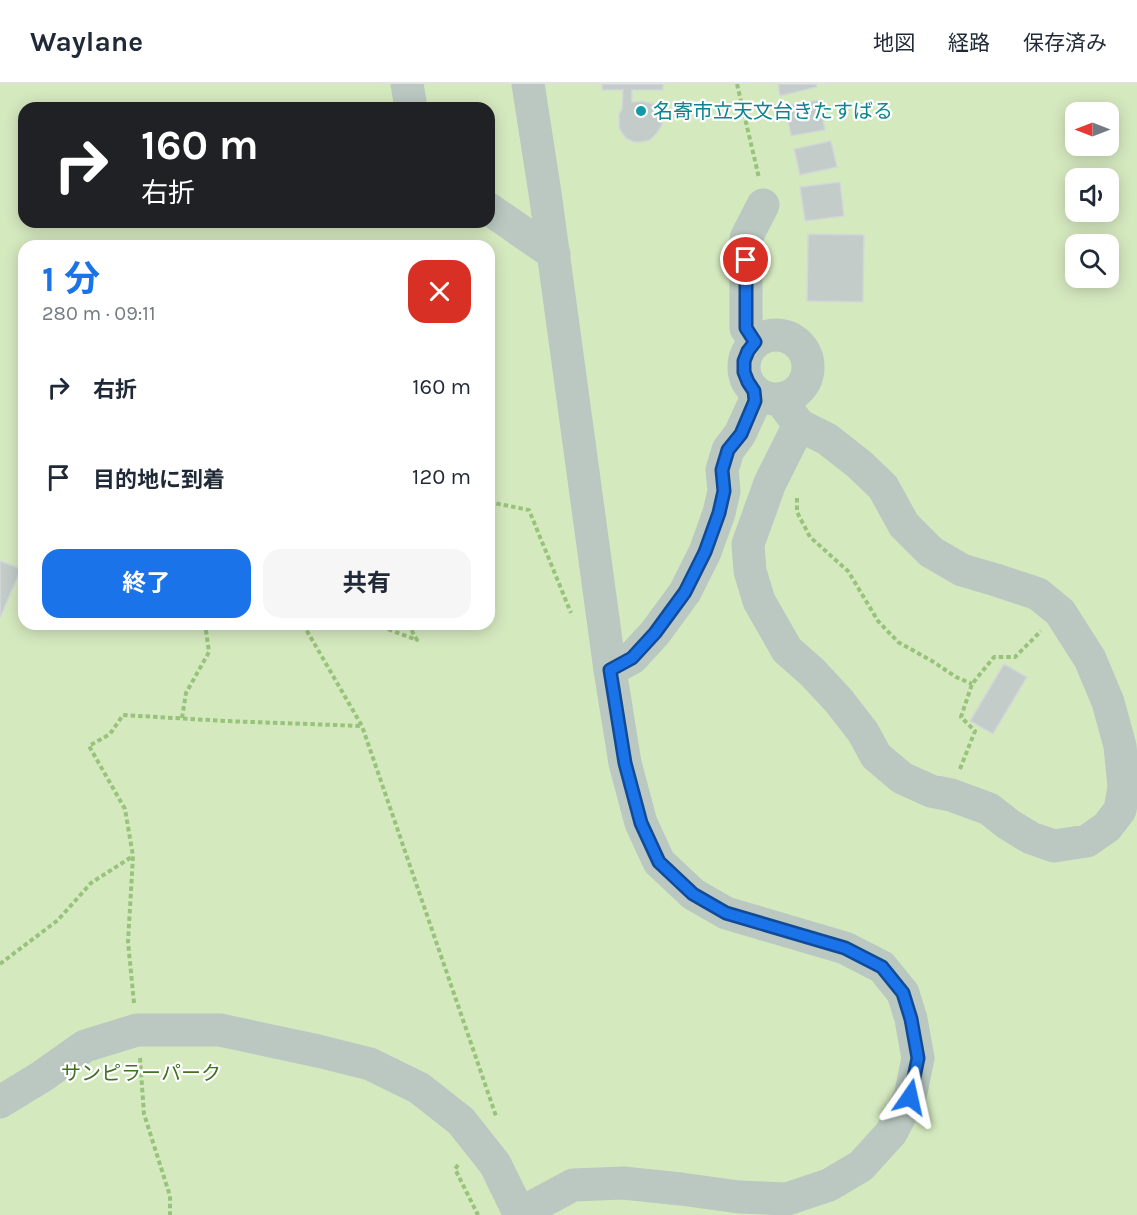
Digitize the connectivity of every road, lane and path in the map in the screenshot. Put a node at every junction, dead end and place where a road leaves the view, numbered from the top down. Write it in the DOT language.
graph roads {
  1 [pos="407,84"];
  2 [pos="528,84"];
  3 [pos="410,102"];
  4 [pos="762,206"];
  5 [pos="495,213"];
  6 [pos="554,254"];
  7 [pos="755,342"];
  8 [pos="767,395"];
  9 [pos="799,424"];
  10 [pos="797,495"];
  11 [pos="495,503"];
  12 [pos="1060,612"];
  13 [pos="573,616"];
  14 [pos="206,630"];
  15 [pos="306,630"];
  16 [pos="390,630"];
  17 [pos="411,630"];
  18 [pos="610,670"];
  19 [pos="972,684"];
  20 [pos="183,718"];
  21 [pos="362,726"];
  22 [pos="951,795"];
  23 [pos="134,856"];
  24 [pos="0,964"];
  25 [pos="137,1030"];
  26 [pos="0,1102"];
  27 [pos="476,1139"];
  28 [pos="520,1214"];
  29 [pos="170,1215"];
  1 -- 3 [label="lane"];
  2 -- 6 [label="lane"];
  4 -- 7 [label="lane"];
  5 -- 6 [label="lane"];
  6 -- 18 [label="lane"];
  7 -- 8 [label="lane"];
  7 -- 8 [label="lane"];
  8 -- 9 [label="lane"];
  8 -- 18 [label="lane"];
  9 -- 12 [label="lane"];
  9 -- 22 [label="lane"];
  10 -- 19 [label="path"];
  11 -- 13 [label="path"];
  12 -- 19 [label="path"];
  12 -- 22 [label="lane"];
  14 -- 20 [label="path"];
  15 -- 21 [label="path"];
  16 -- 17 [label="path"];
  18 -- 28 [label="lane"];
  19 -- 22 [label="path"];
  20 -- 21 [label="path"];
  20 -- 23 [label="path"];
  21 -- 27 [label="path"];
  23 -- 24 [label="path"];
  23 -- 25 [label="path"];
  25 -- 26 [label="lane"];
  25 -- 27 [label="lane"];
  25 -- 29 [label="path"];
  27 -- 28 [label="lane"];
}
